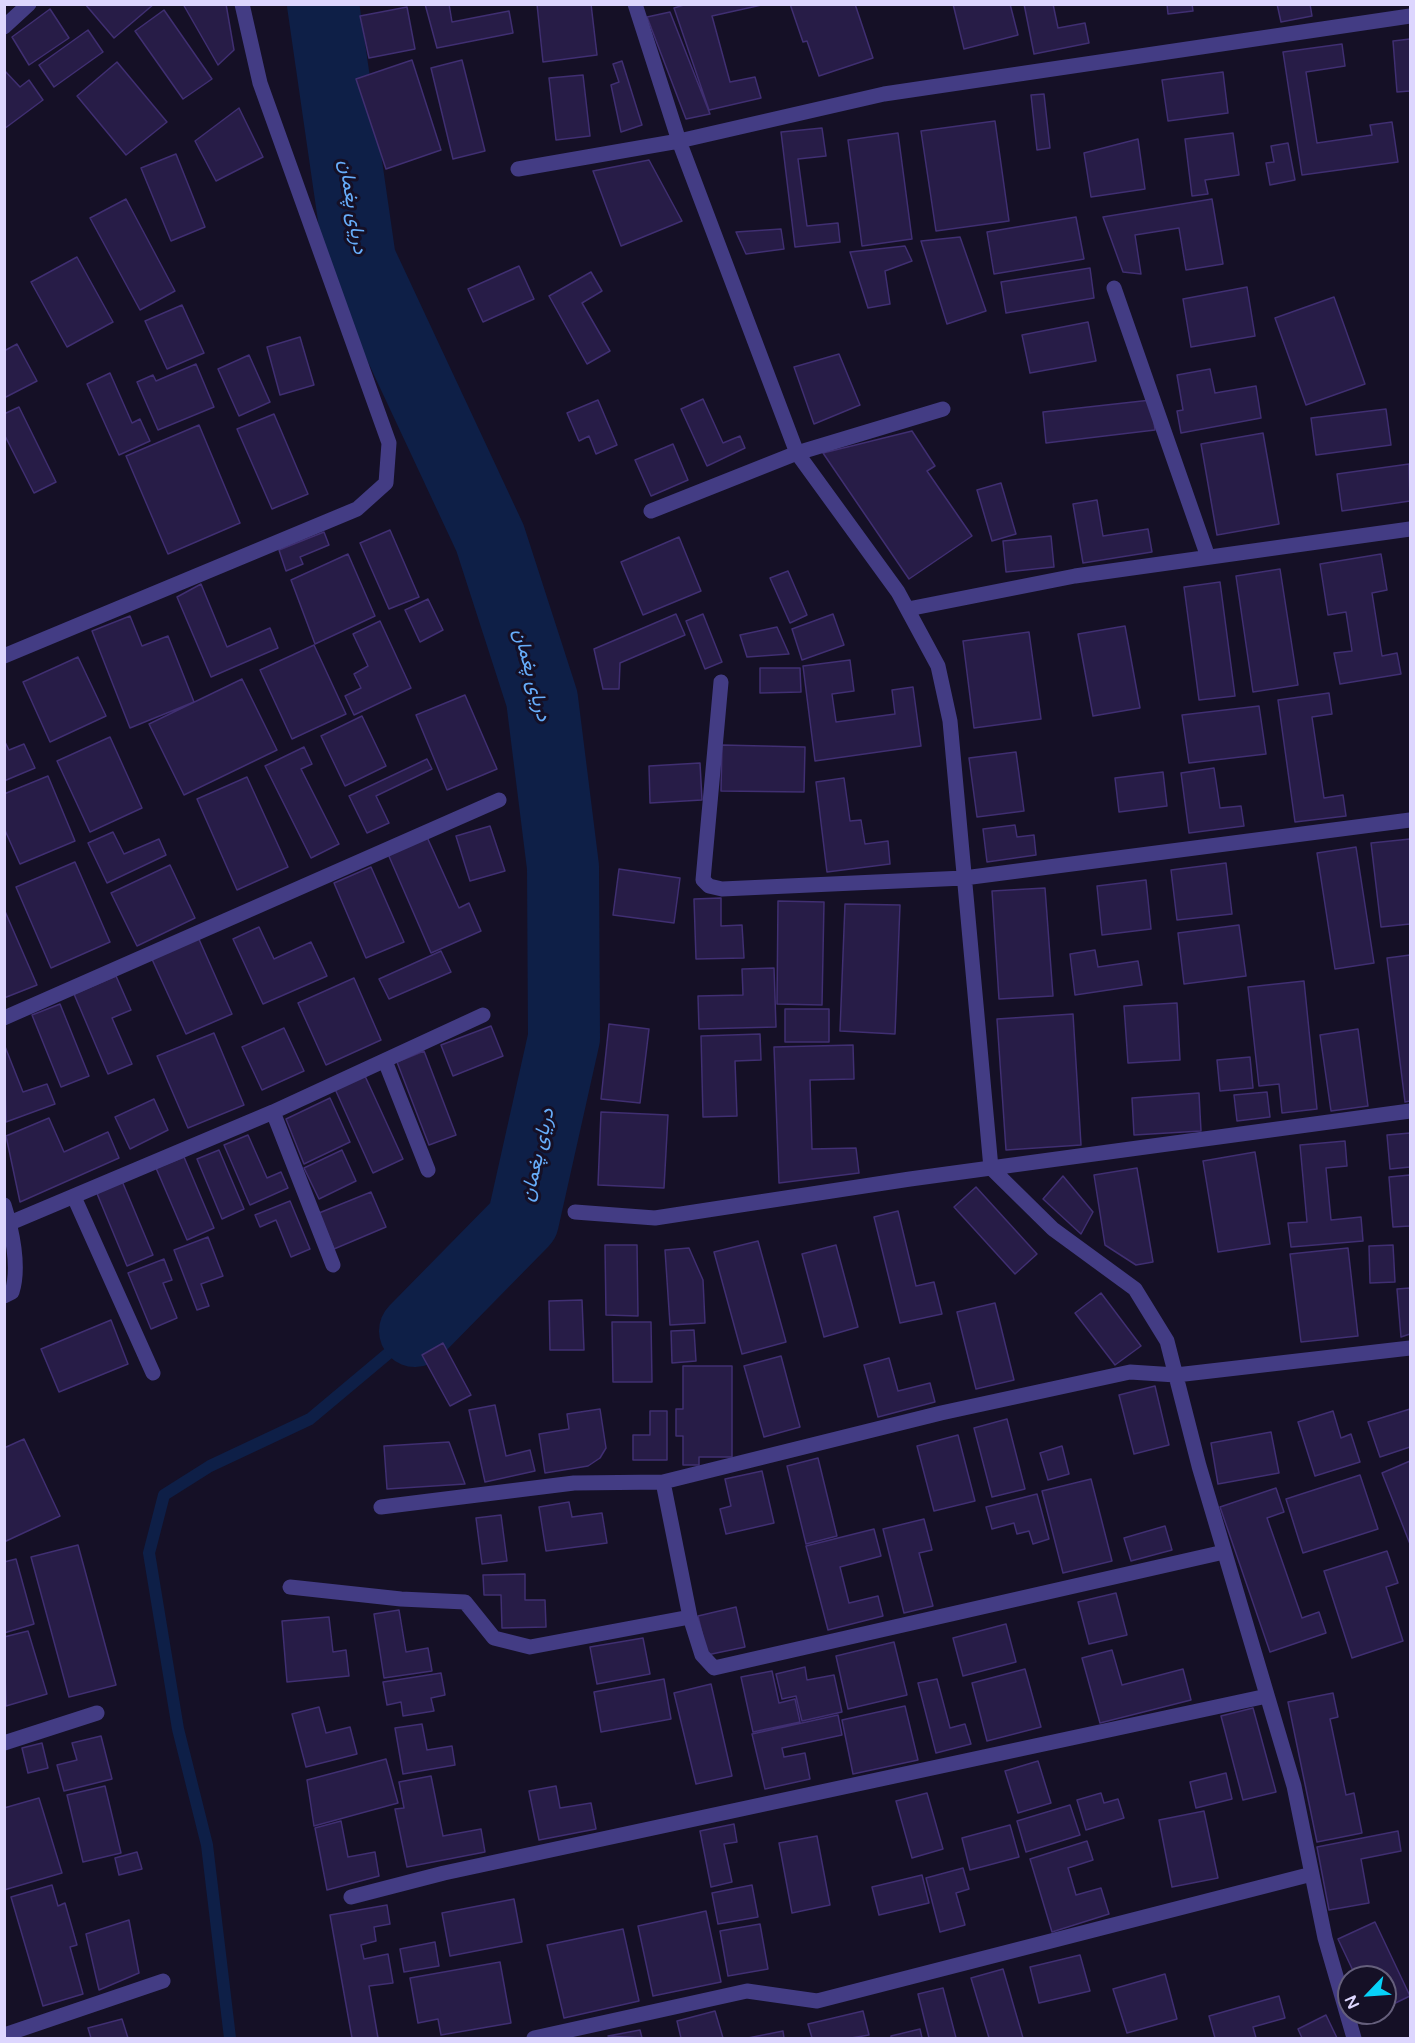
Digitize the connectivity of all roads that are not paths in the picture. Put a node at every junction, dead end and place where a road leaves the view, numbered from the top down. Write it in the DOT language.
graph roads {
  1 [pos="29,4"];
  2 [pos="242,4"];
  3 [pos="635,4"];
  4 [pos="1410,16"];
  5 [pos="4,27"];
  6 [pos="679,141"];
  7 [pos="518,169"];
  8 [pos="1114,288"];
  9 [pos="943,409"];
  10 [pos="797,453"];
  11 [pos="651,511"];
  12 [pos="1410,529"];
  13 [pos="1208,557"];
  14 [pos="908,609"];
  15 [pos="4,656"];
  16 [pos="721,682"];
  17 [pos="499,800"];
  18 [pos="1410,820"];
  19 [pos="964,878"];
  20 [pos="483,1015"];
  21 [pos="4,1018"];
  22 [pos="385,1061"];
  23 [pos="1410,1111"];
  24 [pos="273,1112"];
  25 [pos="991,1168"];
  26 [pos="428,1170"];
  27 [pos="74,1197"];
  28 [pos="4,1205"];
  29 [pos="575,1212"];
  30 [pos="10,1223"];
  31 [pos="333,1265"];
  32 [pos="4,1296"];
  33 [pos="1410,1348"];
  34 [pos="153,1373"];
  35 [pos="1176,1375"];
  36 [pos="663,1482"];
  37 [pos="381,1507"];
  38 [pos="1224,1552"];
  39 [pos="290,1587"];
  40 [pos="690,1617"];
  41 [pos="1267,1696"];
  42 [pos="97,1713"];
  43 [pos="4,1743"];
  44 [pos="1312,1874"];
  45 [pos="351,1897"];
  46 [pos="163,1981"];
  47 [pos="4,2035"];
  48 [pos="534,2038"];
  49 [pos="1354,2038"];
  1 -- 5 [label="street"];
  2 -- 15 [label="street"];
  3 -- 6 [label="street"];
  4 -- 6 [label="street"];
  6 -- 7 [label="street"];
  6 -- 10 [label="street"];
  8 -- 13 [label="street"];
  9 -- 10 [label="street"];
  10 -- 11 [label="street"];
  10 -- 14 [label="street"];
  12 -- 13 [label="street"];
  13 -- 14 [label="street"];
  14 -- 19 [label="street"];
  16 -- 19 [label="street"];
  17 -- 21 [label="street"];
  18 -- 19 [label="street"];
  19 -- 25 [label="street"];
  20 -- 22 [label="street"];
  22 -- 24 [label="street"];
  22 -- 26 [label="street"];
  23 -- 25 [label="street"];
  24 -- 27 [label="street"];
  24 -- 31 [label="street"];
  25 -- 29 [label="street"];
  25 -- 35 [label="street"];
  27 -- 30 [label="street"];
  27 -- 34 [label="street"];
  28 -- 30 [label="street"];
  30 -- 32 [label="street"];
  33 -- 35 [label="street"];
  35 -- 36 [label="street"];
  35 -- 38 [label="street"];
  36 -- 37 [label="street"];
  36 -- 40 [label="street"];
  38 -- 40 [label="street"];
  38 -- 41 [label="street"];
  39 -- 40 [label="street"];
  41 -- 44 [label="street"];
  41 -- 45 [label="street"];
  42 -- 43 [label="street"];
  44 -- 48 [label="street"];
  44 -- 49 [label="street"];
  46 -- 47 [label="street"];
}
